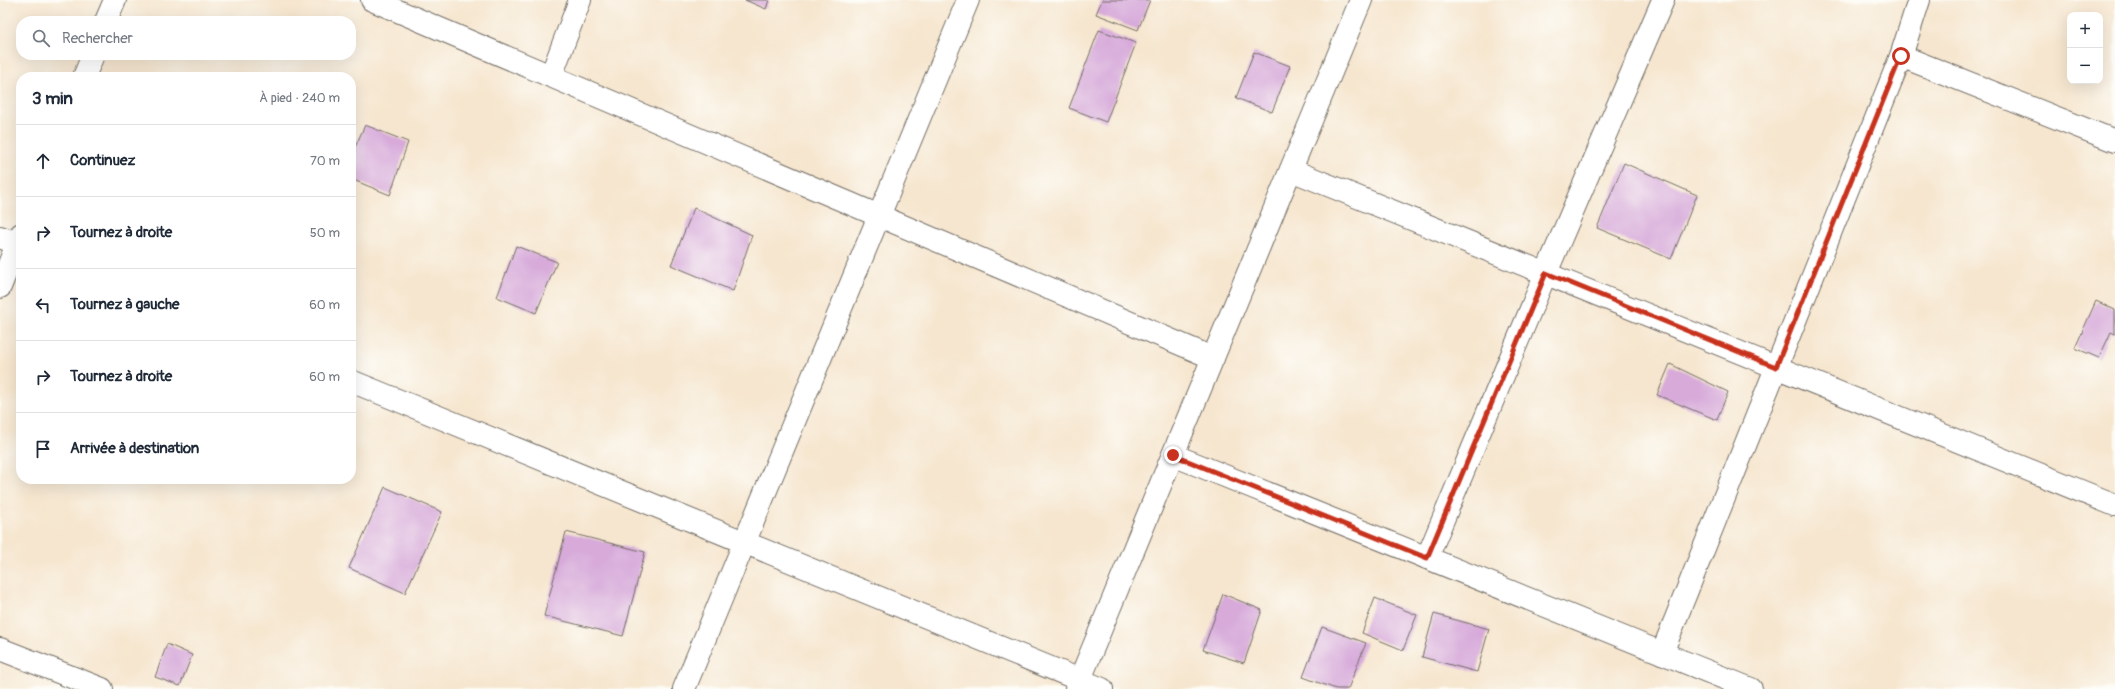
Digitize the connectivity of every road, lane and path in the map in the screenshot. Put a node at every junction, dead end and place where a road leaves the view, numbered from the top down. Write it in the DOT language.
graph roads {
  1 [pos="115,0"];
  2 [pos="372,0"];
  3 [pos="580,0"];
  4 [pos="968,0"];
  5 [pos="1361,0"];
  6 [pos="1663,0"];
  7 [pos="1920,0"];
  8 [pos="108,16"];
  9 [pos="1901,56"];
  10 [pos="91,60"];
  11 [pos="86,72"];
  12 [pos="551,76"];
  13 [pos="2115,141"];
  14 [pos="1291,170"];
  15 [pos="879,215"];
  16 [pos="15,240"];
  17 [pos="1546,273"];
  18 [pos="0,287"];
  19 [pos="1213,358"];
  20 [pos="1776,367"];
  21 [pos="356,383"];
  22 [pos="1173,455"];
  23 [pos="2115,504"];
  24 [pos="744,542"];
  25 [pos="1427,558"];
  26 [pos="0,649"];
  27 [pos="1662,653"];
  28 [pos="1078,685"];
  29 [pos="102,689"];
  30 [pos="684,689"];
  31 [pos="1102,689"];
  32 [pos="1751,689"];
  1 -- 8 [label="street"];
  2 -- 12 [label="street"];
  3 -- 12 [label="street"];
  4 -- 15 [label="street"];
  5 -- 14 [label="street"];
  6 -- 17 [label="street"];
  7 -- 9 [label="street"];
  9 -- 13 [label="street"];
  9 -- 20 [label="street"];
  10 -- 11 [label="street"];
  12 -- 15 [label="street"];
  14 -- 17 [label="street"];
  14 -- 19 [label="street"];
  15 -- 19 [label="street"];
  15 -- 24 [label="street"];
  16 -- 18 [label="street"];
  17 -- 20 [label="street"];
  17 -- 25 [label="street"];
  19 -- 22 [label="street"];
  20 -- 23 [label="street"];
  20 -- 27 [label="street"];
  21 -- 24 [label="street"];
  22 -- 25 [label="street"];
  22 -- 28 [label="street"];
  24 -- 28 [label="street"];
  24 -- 30 [label="street"];
  25 -- 27 [label="street"];
  26 -- 29 [label="street"];
  27 -- 32 [label="street"];
  28 -- 31 [label="street"];
}
